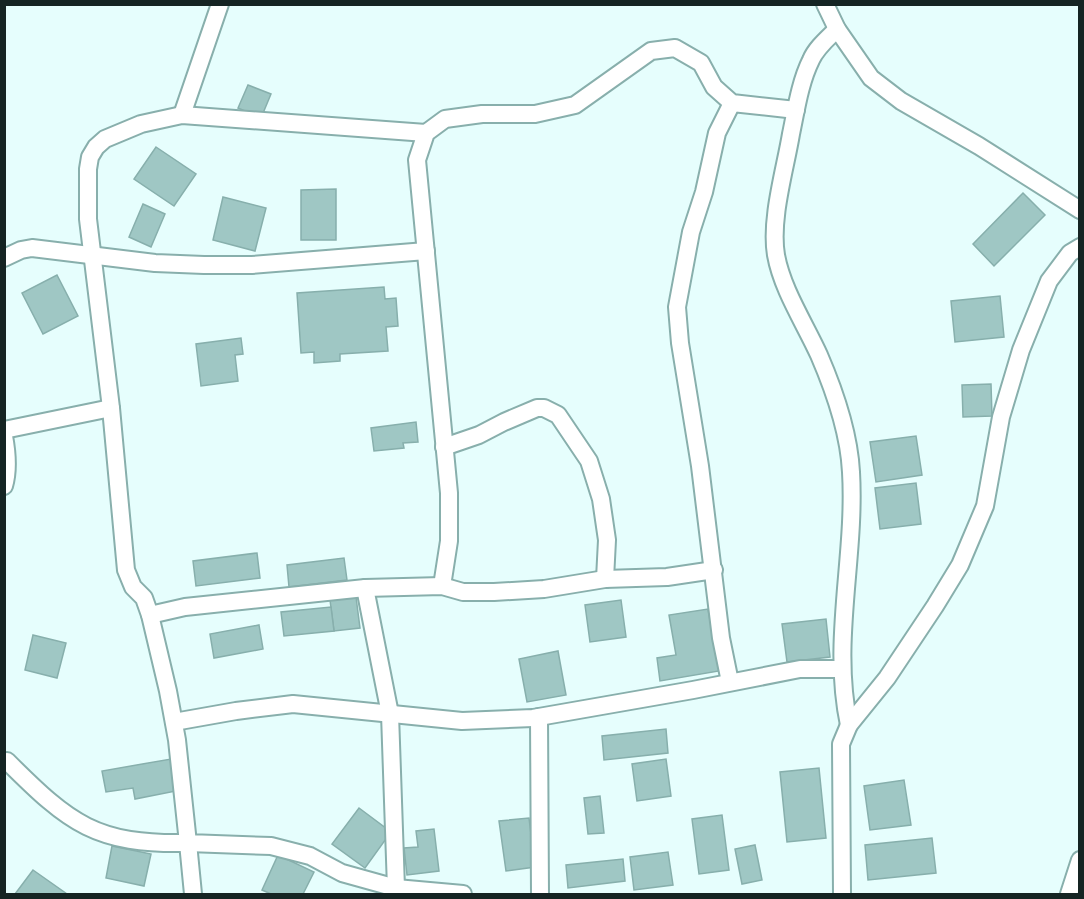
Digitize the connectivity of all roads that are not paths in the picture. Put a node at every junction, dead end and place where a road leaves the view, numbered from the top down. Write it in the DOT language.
graph roads {
  1 [pos="220,4"];
  2 [pos="825,4"];
  3 [pos="837,29"];
  4 [pos="732,103"];
  5 [pos="796,110"];
  6 [pos="182,115"];
  7 [pos="426,133"];
  8 [pos="1080,210"];
  9 [pos="1080,247"];
  10 [pos="426,251"];
  11 [pos="93,255"];
  12 [pos="4,258"];
  13 [pos="111,408"];
  14 [pos="4,430"];
  15 [pos="4,436"];
  16 [pos="444,447"];
  17 [pos="4,486"];
  18 [pos="714,570"];
  19 [pos="605,579"];
  20 [pos="442,586"];
  21 [pos="365,588"];
  22 [pos="150,615"];
  23 [pos="842,669"];
  24 [pos="730,682"];
  25 [pos="390,714"];
  26 [pos="539,717"];
  27 [pos="174,722"];
  28 [pos="849,725"];
  29 [pos="7,761"];
  30 [pos="188,843"];
  31 [pos="1080,860"];
  32 [pos="396,888"];
  33 [pos="430,893"];
  34 [pos="193,894"];
  35 [pos="463,894"];
  36 [pos="540,894"];
  37 [pos="842,894"];
  38 [pos="1069,894"];
  1 -- 6 [label="street"];
  2 -- 3 [label="street"];
  3 -- 5 [label="street"];
  3 -- 8 [label="street"];
  4 -- 5 [label="street"];
  4 -- 7 [label="street"];
  4 -- 18 [label="street"];
  5 -- 23 [label="street"];
  6 -- 7 [label="street"];
  6 -- 11 [label="street"];
  7 -- 10 [label="street"];
  9 -- 28 [label="street"];
  10 -- 11 [label="street"];
  10 -- 16 [label="street"];
  11 -- 12 [label="street"];
  11 -- 13 [label="street"];
  13 -- 14 [label="street"];
  13 -- 22 [label="street"];
  15 -- 17 [label="street"];
  16 -- 19 [label="street"];
  16 -- 20 [label="street"];
  18 -- 19 [label="street"];
  18 -- 24 [label="street"];
  19 -- 20 [label="street"];
  20 -- 21 [label="street"];
  21 -- 22 [label="street"];
  21 -- 25 [label="street"];
  22 -- 27 [label="street"];
  23 -- 24 [label="street"];
  23 -- 28 [label="street"];
  24 -- 26 [label="street"];
  25 -- 26 [label="street"];
  25 -- 27 [label="street"];
  25 -- 32 [label="street"];
  26 -- 36 [label="street"];
  27 -- 30 [label="street"];
  28 -- 37 [label="street"];
  29 -- 30 [label="street"];
  30 -- 32 [label="street"];
  30 -- 34 [label="street"];
  31 -- 38 [label="street"];
  32 -- 33 [label="street"];
  33 -- 35 [label="street"];
}
